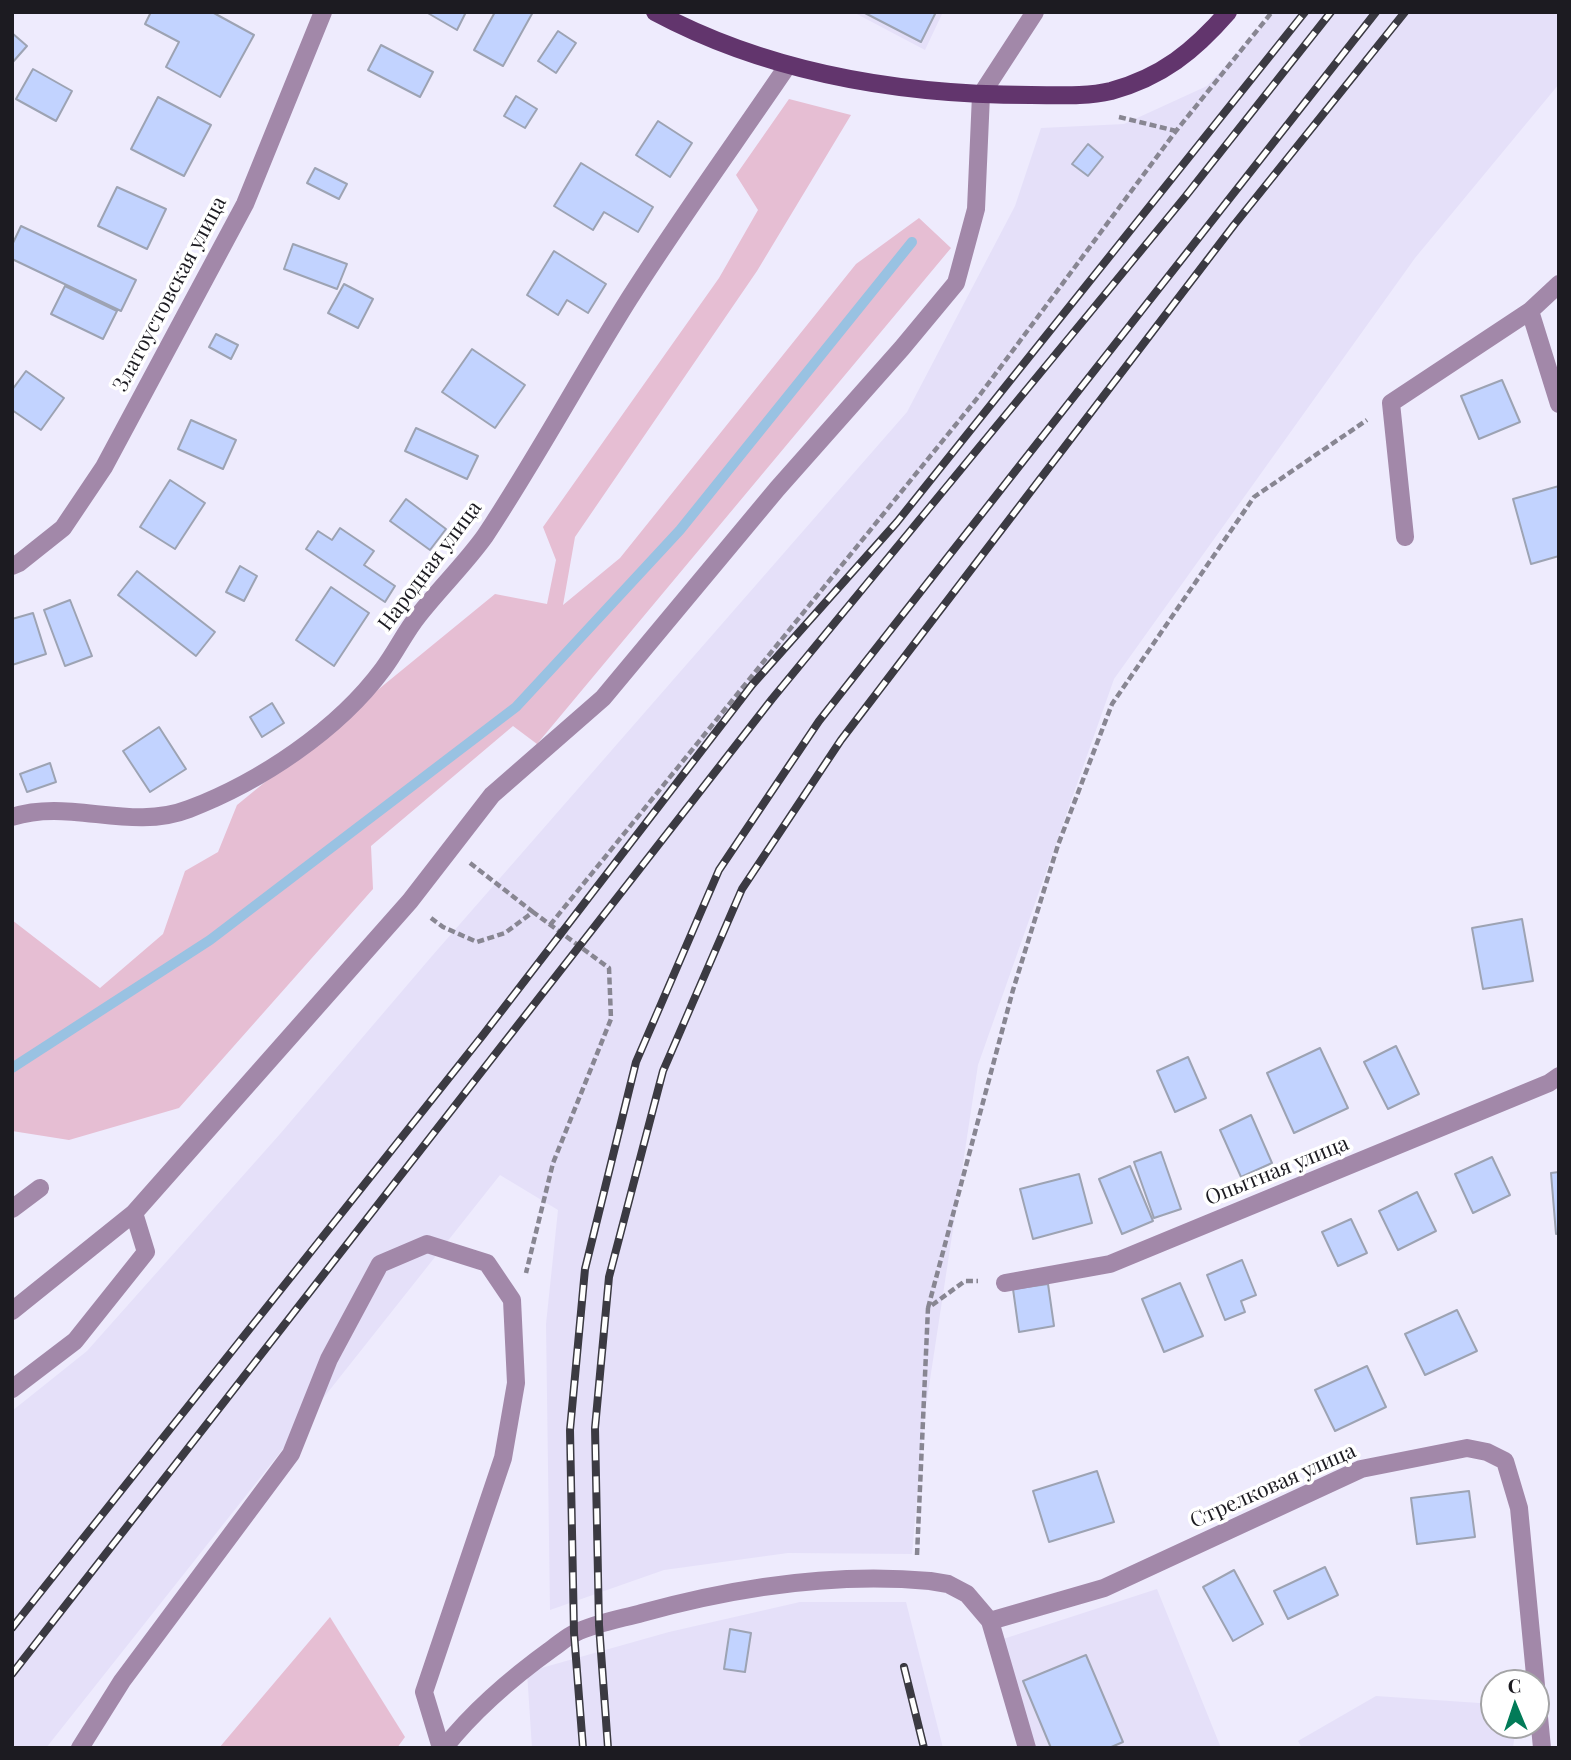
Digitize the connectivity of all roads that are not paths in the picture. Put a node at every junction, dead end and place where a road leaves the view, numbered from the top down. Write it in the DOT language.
graph roads {
  1 [pos="323,12"];
  2 [pos="654,12"];
  3 [pos="1035,12"];
  4 [pos="1228,12"];
  5 [pos="788,65"];
  6 [pos="981,95"];
  7 [pos="1559,284"];
  8 [pos="1530,311"];
  9 [pos="1559,404"];
  10 [pos="1405,537"];
  11 [pos="12,566"];
  12 [pos="12,817"];
  13 [pos="1559,1076"];
  14 [pos="40,1188"];
  15 [pos="12,1209"];
  16 [pos="134,1213"];
  17 [pos="1005,1283"];
  18 [pos="12,1311"];
  19 [pos="12,1389"];
  20 [pos="989,1621"];
  21 [pos="80,1748"];
  22 [pos="442,1748"];
  23 [pos="1027,1748"];
  24 [pos="1542,1748"];
  1 -- 11 [label="street, Златоустовская улица"];
  2 -- 5 [label="main road"];
  3 -- 6 [label="street"];
  4 -- 6 [label="main road"];
  5 -- 6 [label="main road"];
  5 -- 12 [label="street, Народная улица"];
  6 -- 16 [label="street"];
  7 -- 8 [label="street"];
  8 -- 9 [label="street"];
  8 -- 10 [label="street"];
  13 -- 17 [label="street, Опытная улица"];
  14 -- 15 [label="street"];
  16 -- 18 [label="street"];
  16 -- 19 [label="street"];
  20 -- 22 [label="street"];
  20 -- 23 [label="street"];
  20 -- 24 [label="street, Стрелковая улица"];
  21 -- 22 [label="street"];
}
